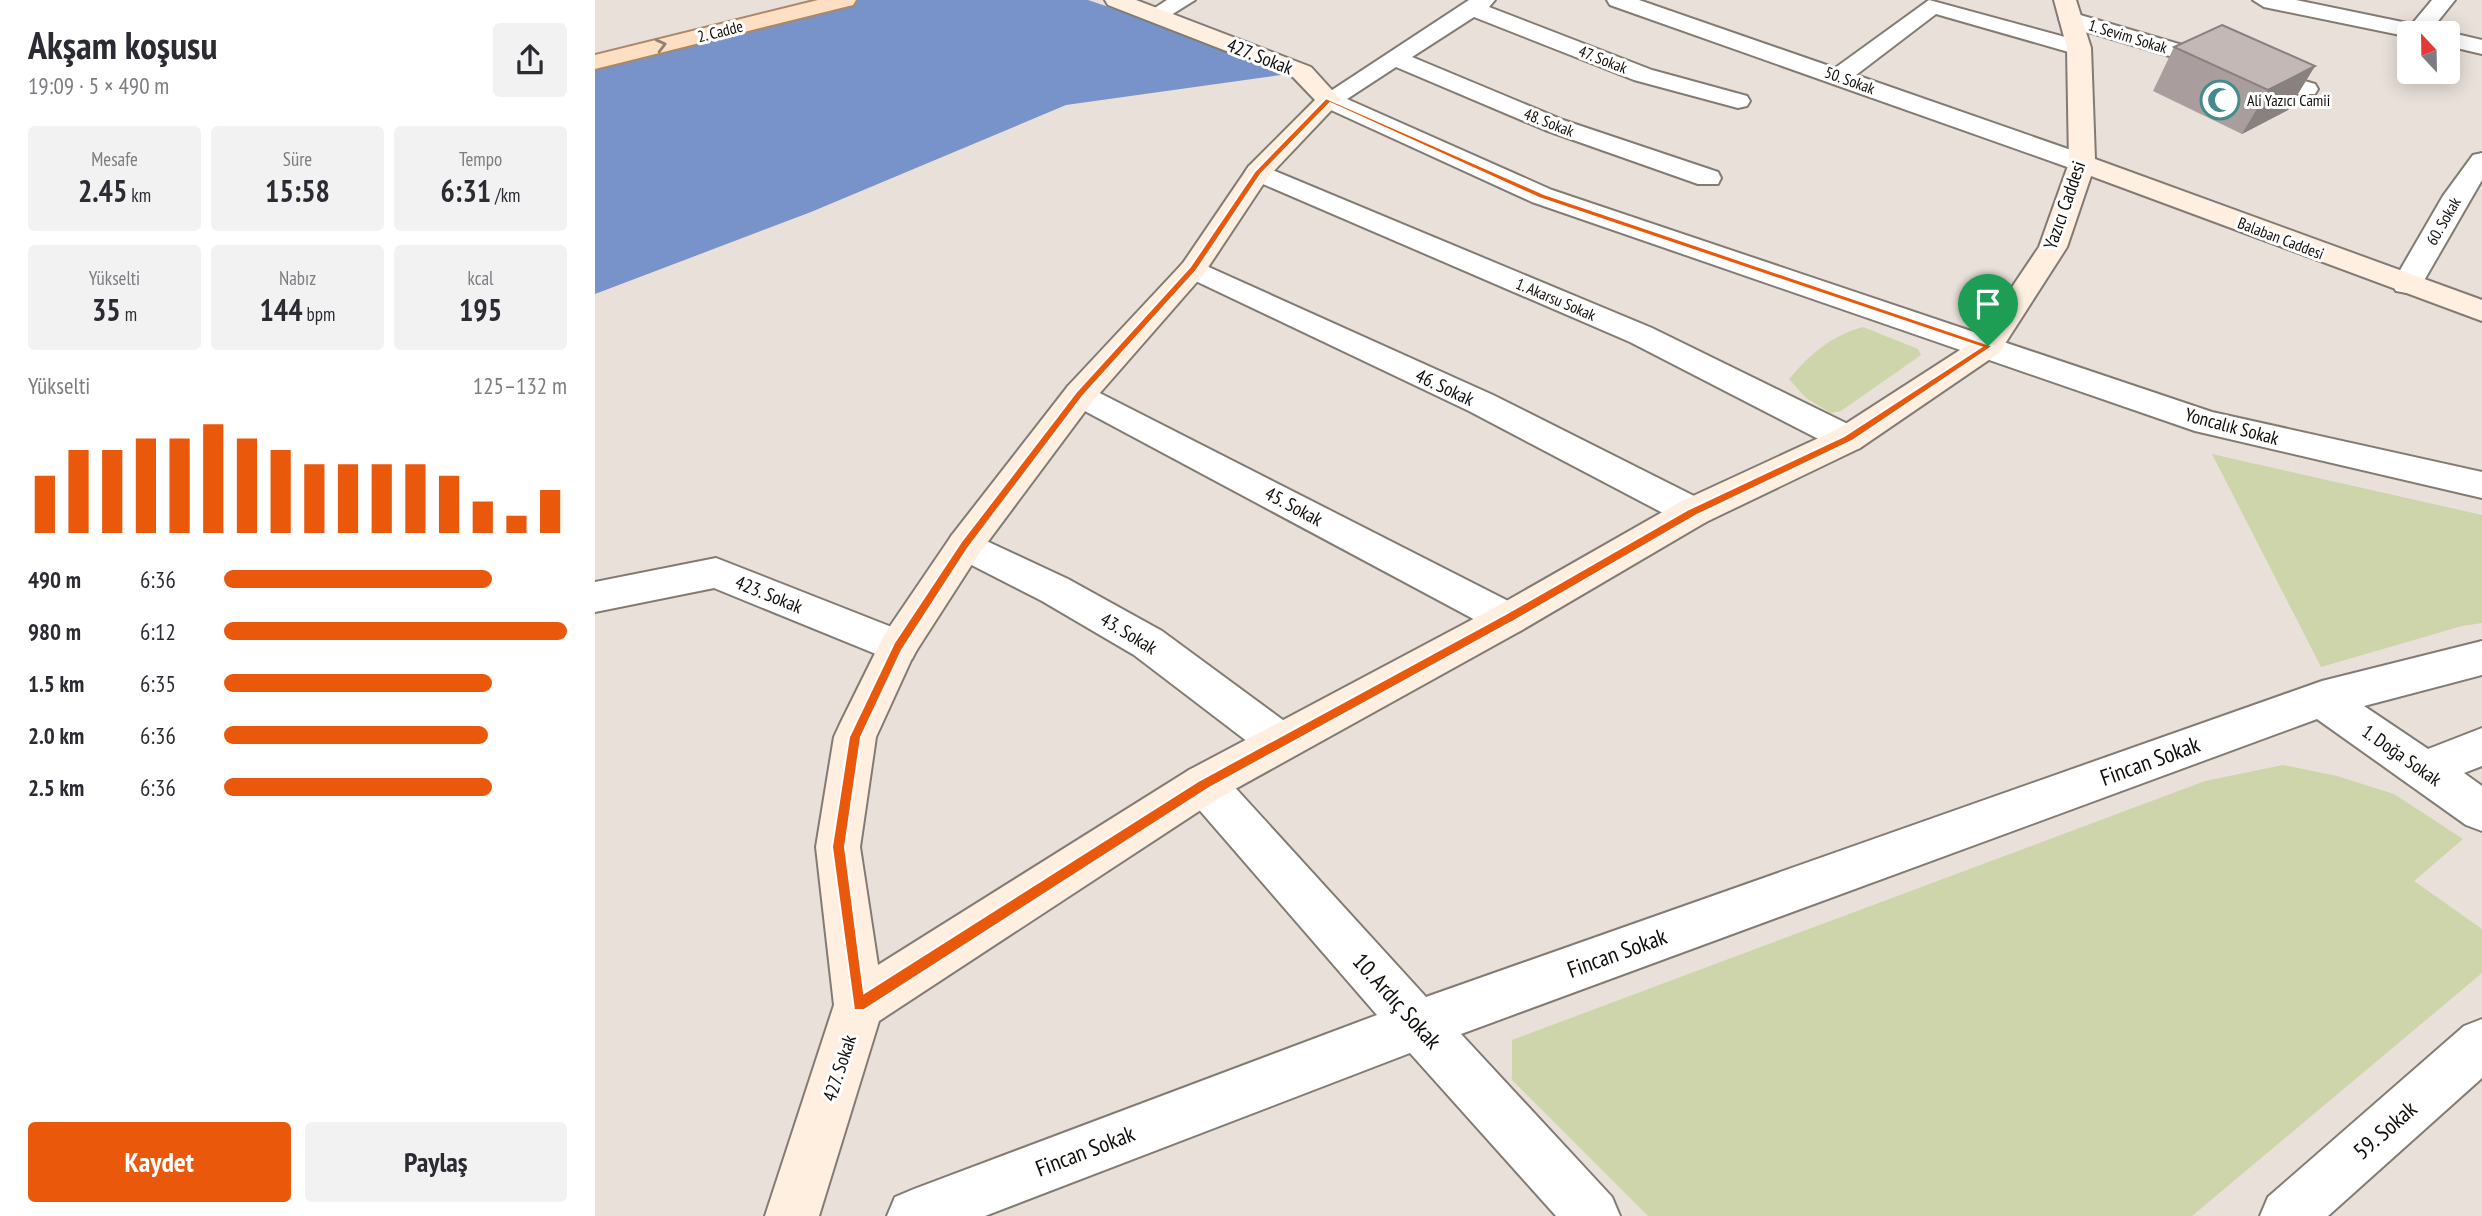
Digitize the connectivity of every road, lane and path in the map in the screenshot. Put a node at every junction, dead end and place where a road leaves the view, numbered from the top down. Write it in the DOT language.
graph roads {
  1 [pos="762,0"];
  2 [pos="845,0"];
  3 [pos="1116,0"];
  4 [pos="2264,0"];
  5 [pos="2444,0"];
  6 [pos="1623,1"];
  7 [pos="1478,4"];
  8 [pos="1169,7"];
  9 [pos="2429,21"];
  10 [pos="2071,22"];
  11 [pos="2397,28"];
  12 [pos="595,39"];
  13 [pos="2461,42"];
  14 [pos="2482,47"];
  15 [pos="1394,58"];
  16 [pos="595,62"];
  17 [pos="1840,76"];
  18 [pos="2306,89"];
  19 [pos="1329,100"];
  20 [pos="1738,101"];
  21 [pos="2482,161"];
  22 [pos="2082,163"];
  23 [pos="1258,172"];
  24 [pos="1708,178"];
  25 [pos="1193,269"];
  26 [pos="2407,284"];
  27 [pos="2482,311"];
  28 [pos="1988,346"];
  29 [pos="1080,394"];
  30 [pos="1848,439"];
  31 [pos="2482,485"];
  32 [pos="1693,512"];
  33 [pos="965,545"];
  34 [pos="595,597"];
  35 [pos="1508,619"];
  36 [pos="898,647"];
  37 [pos="2482,658"];
  38 [pos="2322,699"];
  39 [pos="1280,742"];
  40 [pos="2482,747"];
  41 [pos="2423,770"];
  42 [pos="1204,784"];
  43 [pos="2482,811"];
  44 [pos="859,1005"];
  45 [pos="1418,1025"];
  46 [pos="2482,1044"];
  47 [pos="2293,1214"];
  48 [pos="792,1216"];
  49 [pos="914,1216"];
  50 [pos="1593,1216"];
  1 -- 12 [label="main road, 2. Cadde"];
  16 -- 2 [label="main road, 2. Cadde, one-way"];
  3 -- 8 [label="main road, 427. Sokak"];
  4 -- 11 [label="street"];
  5 -- 9 [label="street"];
  6 -- 17 [label="street, 50. Sokak"];
  7 -- 15 [label="street, 47. Sokak"];
  7 -- 20 [label="street, 47. Sokak"];
  8 -- 19 [label="main road, 427. Sokak"];
  10 -- 17 [label="street, 1. Sevim Sokak"];
  10 -- 18 [label="street, 1. Sevim Sokak"];
  10 -- 22 [label="main road, Yazıcı Caddesi"];
  13 -- 14 [label="street"];
  15 -- 19 [label="street, 47. Sokak"];
  15 -- 24 [label="street, 48. Sokak"];
  17 -- 22 [label="street, 50. Sokak"];
  19 -- 23 [label="main road, 427. Sokak"];
  19 -- 28 [label="street, Yoncalık Sokak"];
  21 -- 26 [label="street, 60. Sokak"];
  22 -- 26 [label="main road, Balaban Caddesi"];
  22 -- 28 [label="main road, Yazıcı Caddesi"];
  23 -- 25 [label="main road, 427. Sokak"];
  23 -- 30 [label="street, 1. Akarsu Sokak"];
  25 -- 29 [label="main road, 427. Sokak"];
  25 -- 32 [label="street, 46. Sokak"];
  26 -- 27 [label="main road, Balaban Caddesi"];
  28 -- 30 [label="main road, Yazıcı Caddesi"];
  28 -- 31 [label="street, Yoncalık Sokak"];
  29 -- 33 [label="main road, 427. Sokak"];
  29 -- 35 [label="street, 45. Sokak"];
  30 -- 32 [label="main road, Yazıcı Caddesi"];
  32 -- 35 [label="main road, Yazıcı Caddesi"];
  33 -- 36 [label="main road, 427. Sokak"];
  33 -- 39 [label="street, 43. Sokak"];
  34 -- 36 [label="street, 423. Sokak"];
  35 -- 39 [label="main road, Yazıcı Caddesi"];
  36 -- 44 [label="main road, 427. Sokak"];
  37 -- 38 [label="street, Fincan Sokak"];
  38 -- 41 [label="street, 1. Doğa Sokak"];
  38 -- 45 [label="street, Fincan Sokak"];
  39 -- 42 [label="main road, Yazıcı Caddesi"];
  40 -- 41 [label="street"];
  41 -- 43 [label="street, 1. Doğa Sokak"];
  42 -- 44 [label="main road, Yazıcı Caddesi"];
  42 -- 45 [label="street, 10. Ardıç Sokak"];
  44 -- 48 [label="main road, 427. Sokak"];
  45 -- 49 [label="street, Fincan Sokak"];
  45 -- 50 [label="street, 10. Ardıç Sokak"];
  46 -- 47 [label="street, 59. Sokak"];
}
